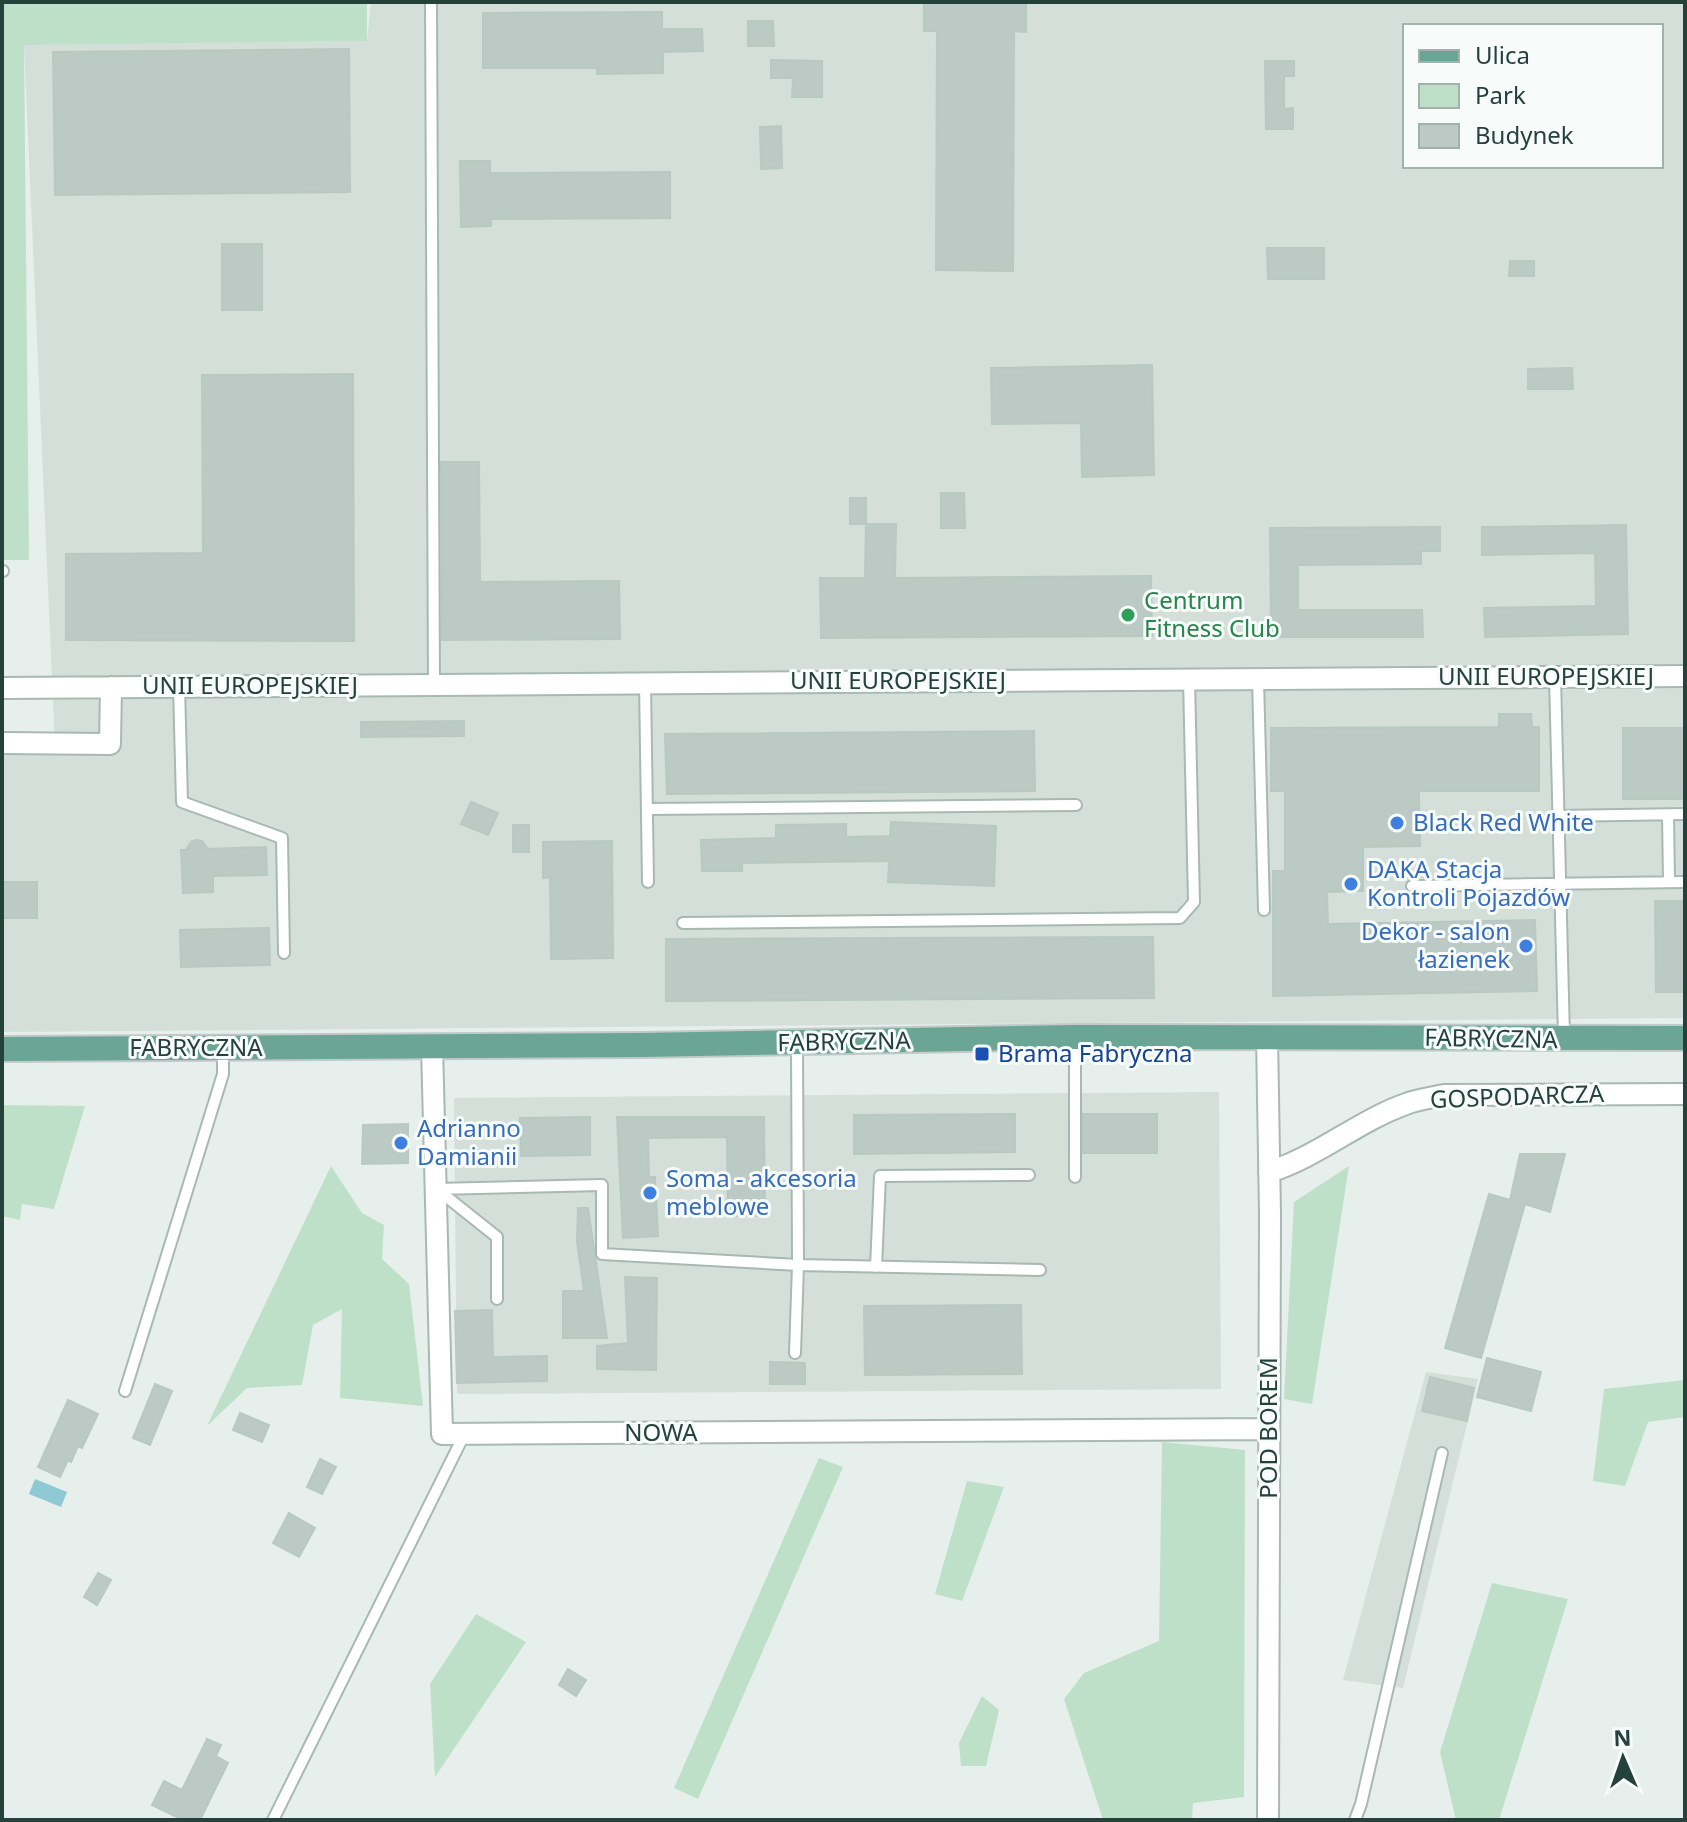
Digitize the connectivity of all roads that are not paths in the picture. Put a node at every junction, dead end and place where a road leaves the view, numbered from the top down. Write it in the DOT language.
graph roads {
  1 [pos="431,2"];
  2 [pos="1685,676"];
  3 [pos="1555,677"];
  4 [pos="1189,679"];
  5 [pos="1258,679"];
  6 [pos="645,683"];
  7 [pos="434,684"];
  8 [pos="179,686"];
  9 [pos="111,687"];
  10 [pos="2,688"];
  11 [pos="2,743"];
  12 [pos="1076,805"];
  13 [pos="647,809"];
  14 [pos="1685,814"];
  15 [pos="1668,815"];
  16 [pos="1558,816"];
  17 [pos="648,882"];
  18 [pos="1669,882"];
  19 [pos="1685,882"];
  20 [pos="1560,884"];
  21 [pos="1412,886"];
  22 [pos="1264,910"];
  23 [pos="683,923"];
  24 [pos="284,953"];
  25 [pos="1267,1036"];
  26 [pos="1075,1037"];
  27 [pos="1685,1038"];
  28 [pos="1564,1039"];
  29 [pos="797,1042"];
  30 [pos="432,1046"];
  31 [pos="223,1048"];
  32 [pos="2,1049"];
  33 [pos="1685,1094"];
  34 [pos="1269,1172"];
  35 [pos="1029,1175"];
  36 [pos="1075,1177"];
  37 [pos="436,1189"];
  38 [pos="798,1265"];
  39 [pos="876,1267"];
  40 [pos="1040,1270"];
  41 [pos="497,1299"];
  42 [pos="795,1353"];
  43 [pos="125,1391"];
  44 [pos="1268,1429"];
  45 [pos="464,1434"];
  46 [pos="1442,1453"];
  47 [pos="273,1820"];
  48 [pos="1268,1820"];
  49 [pos="1355,1820"];
  1 -- 7 [label="lane"];
  2 -- 3 [label="street, UNII EUROPEJSKIEJ"];
  3 -- 5 [label="street, UNII EUROPEJSKIEJ"];
  3 -- 16 [label="lane"];
  4 -- 5 [label="street, UNII EUROPEJSKIEJ"];
  4 -- 6 [label="street, UNII EUROPEJSKIEJ"];
  4 -- 23 [label="lane"];
  5 -- 22 [label="lane"];
  6 -- 7 [label="street, UNII EUROPEJSKIEJ"];
  6 -- 13 [label="lane"];
  7 -- 8 [label="street, UNII EUROPEJSKIEJ"];
  8 -- 9 [label="street, UNII EUROPEJSKIEJ"];
  8 -- 24 [label="lane"];
  9 -- 10 [label="street, UNII EUROPEJSKIEJ"];
  9 -- 11 [label="street, UNII EUROPEJSKIEJ"];
  12 -- 13 [label="lane"];
  13 -- 17 [label="lane"];
  14 -- 15 [label="lane"];
  15 -- 16 [label="lane"];
  15 -- 18 [label="lane"];
  16 -- 20 [label="lane"];
  18 -- 19 [label="lane"];
  18 -- 20 [label="lane"];
  20 -- 21 [label="lane"];
  20 -- 28 [label="lane"];
  25 -- 26 [label="main road, FABRYCZNA"];
  25 -- 28 [label="main road, FABRYCZNA"];
  25 -- 34 [label="street, POD BOREM"];
  26 -- 29 [label="main road, FABRYCZNA"];
  26 -- 36 [label="lane"];
  27 -- 28 [label="main road, FABRYCZNA"];
  29 -- 30 [label="main road, FABRYCZNA"];
  29 -- 38 [label="lane"];
  30 -- 31 [label="main road, FABRYCZNA"];
  30 -- 37 [label="street"];
  31 -- 32 [label="main road, FABRYCZNA"];
  31 -- 43 [label="lane"];
  33 -- 34 [label="street, GOSPODARCZA"];
  34 -- 44 [label="street, POD BOREM"];
  35 -- 39 [label="lane"];
  37 -- 38 [label="lane"];
  37 -- 41 [label="lane"];
  37 -- 45 [label="street"];
  38 -- 39 [label="lane"];
  38 -- 42 [label="lane"];
  39 -- 40 [label="lane"];
  44 -- 45 [label="street, NOWA"];
  44 -- 48 [label="street, POD BOREM"];
  45 -- 47 [label="lane"];
  46 -- 49 [label="lane"];
}
